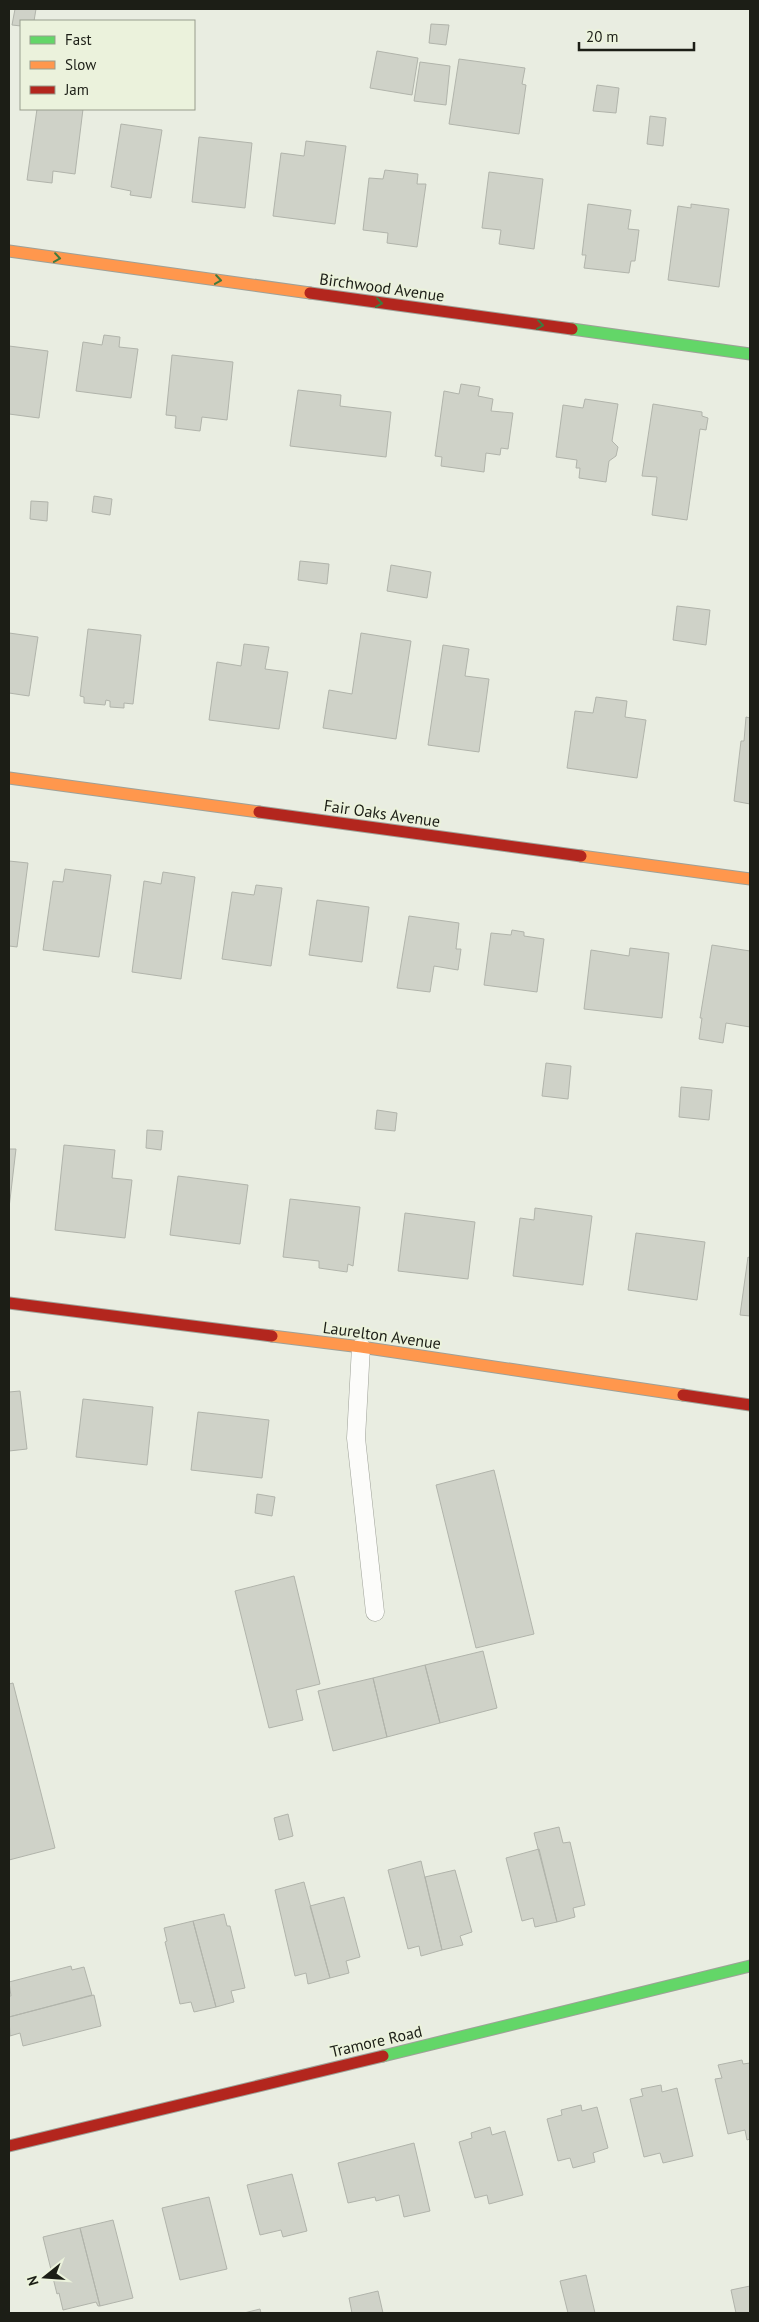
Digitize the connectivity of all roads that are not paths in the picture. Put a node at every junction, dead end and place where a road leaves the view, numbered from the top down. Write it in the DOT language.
graph roads {
  1 [pos="9,251"];
  2 [pos="750,354"];
  3 [pos="9,778"];
  4 [pos="750,879"];
  5 [pos="9,1304"];
  6 [pos="361,1347"];
  7 [pos="750,1405"];
  8 [pos="375,1612"];
  9 [pos="750,1966"];
  10 [pos="9,2146"];
  1 -- 2 [label="street, Birchwood Avenue, one-way"];
  3 -- 4 [label="street, Fair Oaks Avenue"];
  5 -- 6 [label="street, Laurelton Avenue"];
  6 -- 7 [label="street, Laurelton Avenue"];
  6 -- 8 [label="lane"];
  9 -- 10 [label="street, Tramore Road"];
}
